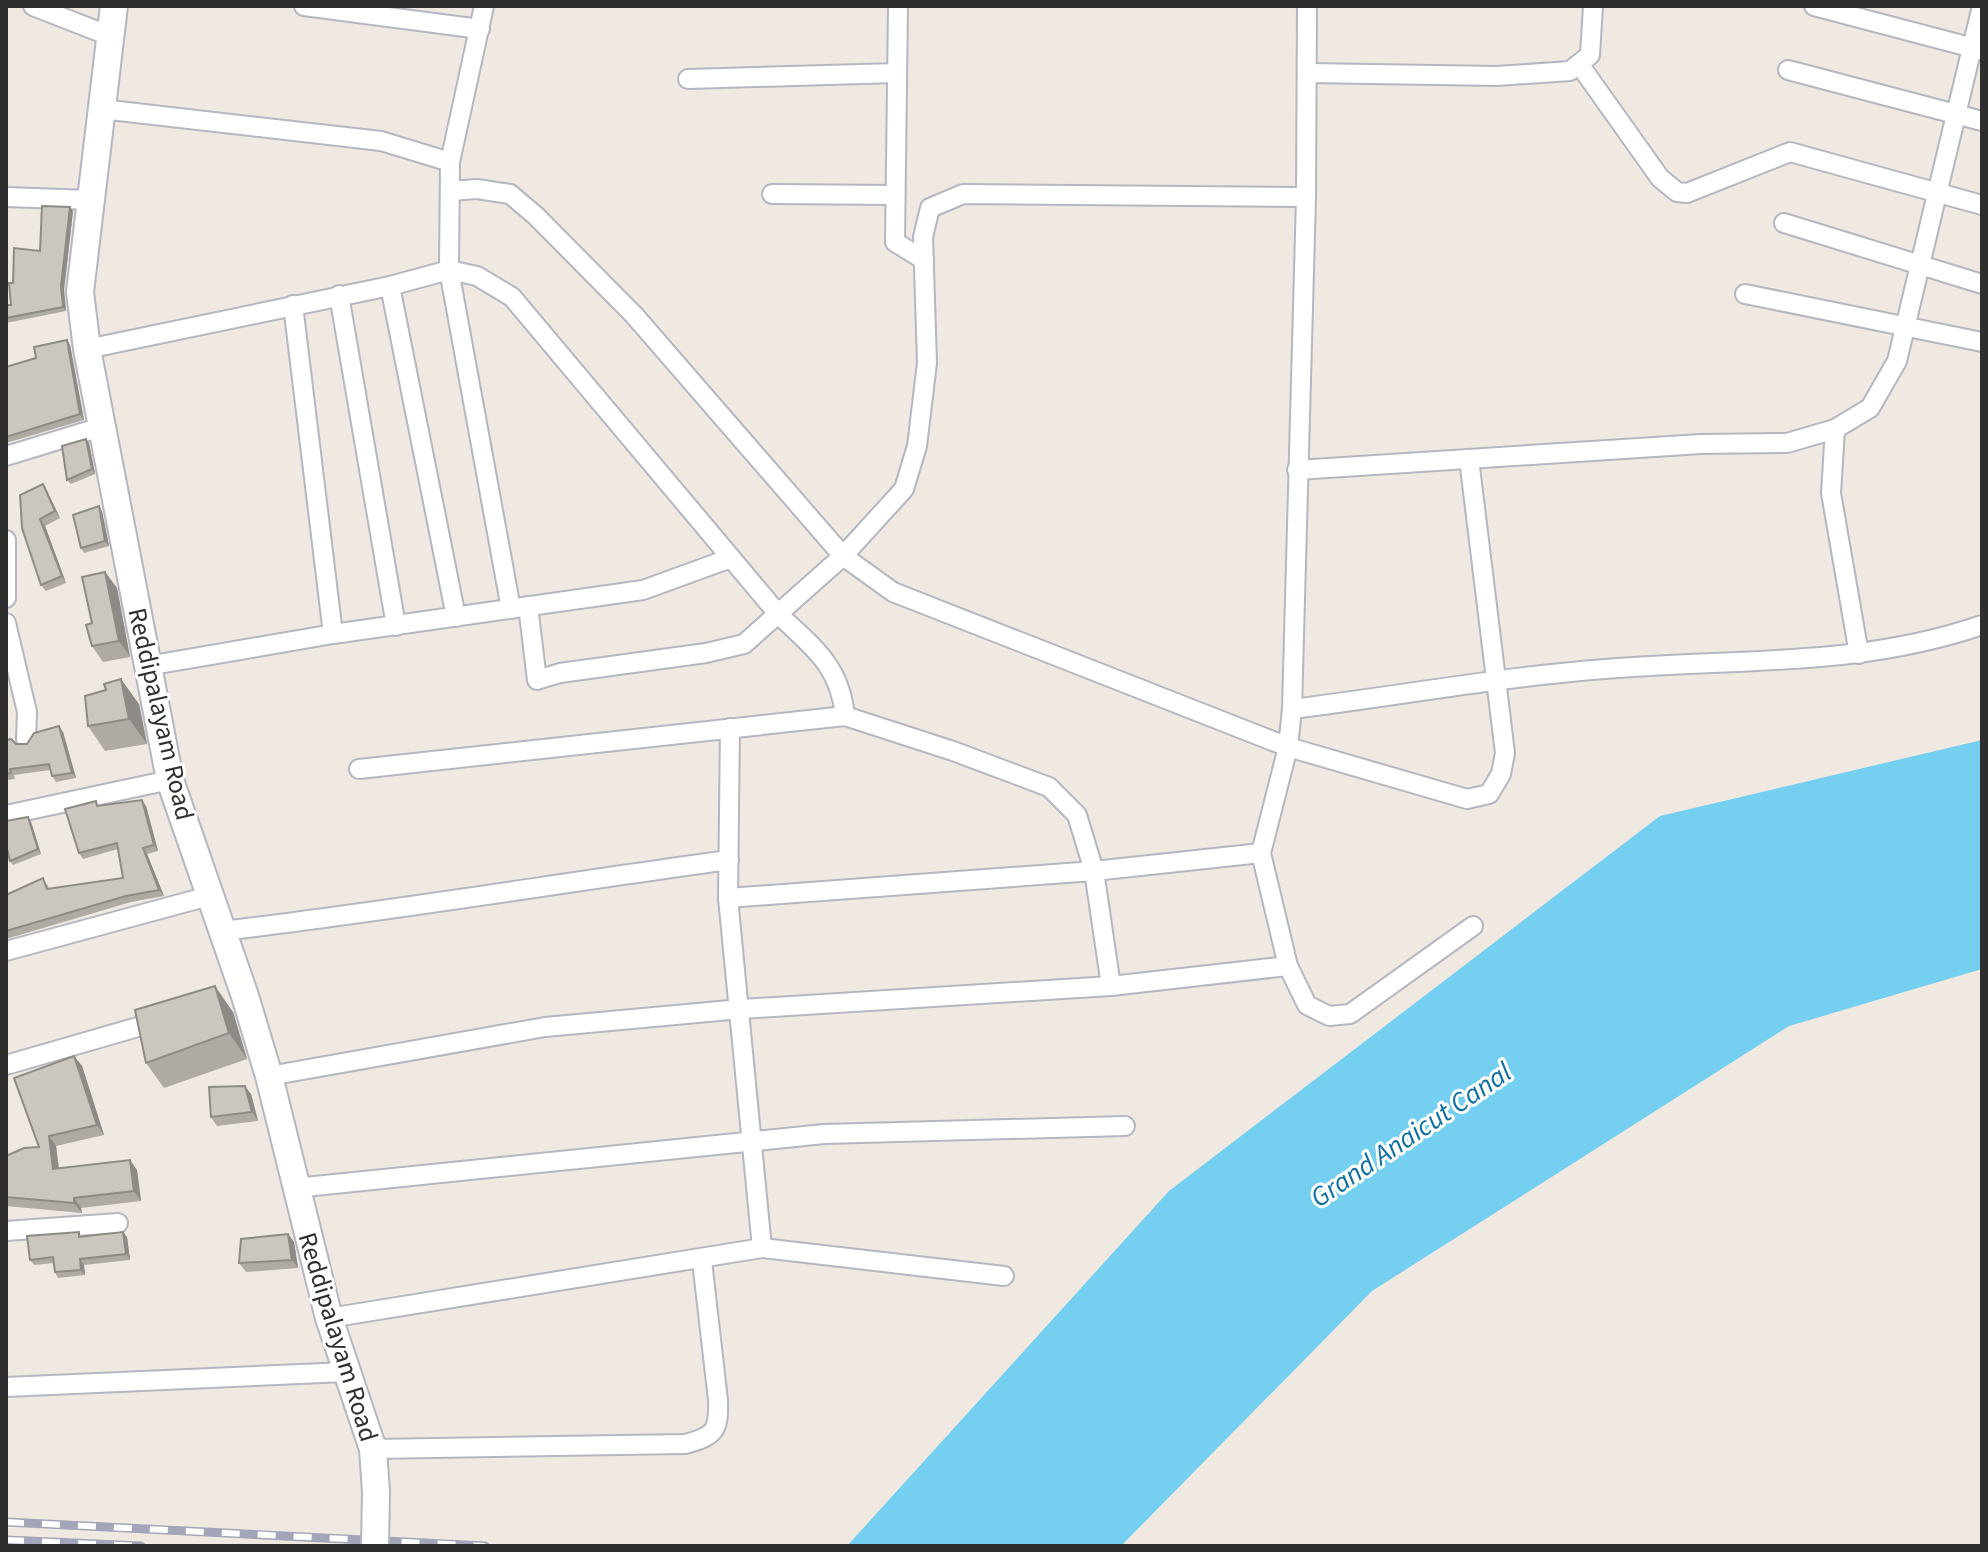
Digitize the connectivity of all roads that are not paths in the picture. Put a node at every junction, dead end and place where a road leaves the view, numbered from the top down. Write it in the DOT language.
graph roads {
  1 [pos="33,6"];
  2 [pos="114,6"];
  3 [pos="304,6"];
  4 [pos="484,6"];
  5 [pos="898,6"];
  6 [pos="1307,6"];
  7 [pos="1593,6"];
  8 [pos="1814,6"];
  9 [pos="1982,6"];
  10 [pos="480,29"];
  11 [pos="110,36"];
  12 [pos="1977,49"];
  13 [pos="1579,64"];
  14 [pos="1788,70"];
  15 [pos="897,73"];
  16 [pos="1307,73"];
  17 [pos="688,79"];
  18 [pos="101,109"];
  19 [pos="1956,114"];
  20 [pos="1982,121"];
  21 [pos="450,162"];
  22 [pos="450,191"];
  23 [pos="1937,192"];
  24 [pos="772,194"];
  25 [pos="895,195"];
  26 [pos="6,197"];
  27 [pos="1306,197"];
  28 [pos="91,200"];
  29 [pos="1982,205"];
  30 [pos="1784,223"];
  31 [pos="924,260"];
  32 [pos="1919,266"];
  33 [pos="449,270"];
  34 [pos="1982,284"];
  35 [pos="390,286"];
  36 [pos="1745,294"];
  37 [pos="339,295"];
  38 [pos="293,305"];
  39 [pos="1905,325"];
  40 [pos="1982,342"];
  41 [pos="87,349"];
  42 [pos="101,427"];
  43 [pos="1835,429"];
  44 [pos="6,456"];
  45 [pos="1469,459"];
  46 [pos="1297,470"];
  47 [pos="6,540"];
  48 [pos="843,556"];
  49 [pos="731,558"];
  50 [pos="6,598"];
  51 [pos="519,608"];
  52 [pos="779,615"];
  53 [pos="456,617"];
  54 [pos="6,623"];
  55 [pos="1982,625"];
  56 [pos="396,626"];
  57 [pos="333,634"];
  58 [pos="1859,654"];
  59 [pos="147,666"];
  60 [pos="1497,679"];
  61 [pos="1292,709"];
  62 [pos="845,716"];
  63 [pos="730,728"];
  64 [pos="26,739"];
  65 [pos="1288,747"];
  66 [pos="359,769"];
  67 [pos="170,780"];
  68 [pos="6,815"];
  69 [pos="1261,853"];
  70 [pos="729,860"];
  71 [pos="1094,871"];
  72 [pos="209,896"];
  73 [pos="728,898"];
  74 [pos="1473,926"];
  75 [pos="222,931"];
  76 [pos="6,951"];
  77 [pos="1288,966"];
  78 [pos="1111,986"];
  79 [pos="741,1009"];
  80 [pos="186,1013"];
  81 [pos="6,1065"];
  82 [pos="269,1076"];
  83 [pos="1125,1126"];
  84 [pos="753,1141"];
  85 [pos="295,1188"];
  86 [pos="118,1223"];
  87 [pos="6,1231"];
  88 [pos="762,1248"];
  89 [pos="702,1261"];
  90 [pos="1004,1276"];
  91 [pos="329,1318"];
  92 [pos="346,1372"];
  93 [pos="6,1387"];
  94 [pos="373,1449"];
  95 [pos="375,1546"];
  1 -- 11 [label="street"];
  2 -- 11 [label="street, Reddipalayam Road"];
  3 -- 10 [label="street"];
  4 -- 10 [label="street"];
  5 -- 15 [label="street"];
  6 -- 16 [label="street"];
  7 -- 13 [label="street"];
  8 -- 12 [label="street"];
  9 -- 12 [label="street"];
  10 -- 21 [label="street"];
  11 -- 18 [label="street, Reddipalayam Road"];
  12 -- 19 [label="street"];
  13 -- 16 [label="street"];
  13 -- 23 [label="street"];
  14 -- 19 [label="street"];
  15 -- 17 [label="street"];
  15 -- 25 [label="street"];
  16 -- 27 [label="street"];
  18 -- 21 [label="street"];
  18 -- 28 [label="street, Reddipalayam Road"];
  19 -- 20 [label="street"];
  19 -- 23 [label="street"];
  21 -- 22 [label="street"];
  22 -- 33 [label="street"];
  22 -- 48 [label="street"];
  23 -- 29 [label="street"];
  23 -- 32 [label="street"];
  24 -- 25 [label="street"];
  25 -- 31 [label="street"];
  26 -- 28 [label="street"];
  27 -- 31 [label="street"];
  27 -- 46 [label="street"];
  28 -- 41 [label="street, Reddipalayam Road"];
  30 -- 32 [label="street"];
  31 -- 48 [label="street"];
  32 -- 34 [label="street"];
  32 -- 39 [label="street"];
  33 -- 35 [label="street"];
  33 -- 49 [label="street"];
  33 -- 51 [label="street"];
  35 -- 37 [label="street"];
  35 -- 53 [label="street"];
  36 -- 39 [label="street"];
  37 -- 38 [label="street"];
  37 -- 56 [label="street"];
  38 -- 41 [label="street"];
  38 -- 57 [label="street"];
  39 -- 40 [label="street"];
  39 -- 43 [label="street"];
  41 -- 42 [label="street, Reddipalayam Road"];
  42 -- 44 [label="street"];
  42 -- 59 [label="street, Reddipalayam Road"];
  43 -- 45 [label="street"];
  43 -- 58 [label="street"];
  45 -- 46 [label="street"];
  45 -- 60 [label="street"];
  46 -- 61 [label="street"];
  47 -- 50 [label="street"];
  48 -- 52 [label="street"];
  48 -- 65 [label="street"];
  49 -- 51 [label="street"];
  49 -- 52 [label="street"];
  51 -- 52 [label="street"];
  51 -- 53 [label="street"];
  52 -- 62 [label="street"];
  53 -- 56 [label="street"];
  54 -- 64 [label="street"];
  55 -- 58 [label="street"];
  56 -- 57 [label="street"];
  57 -- 59 [label="street"];
  58 -- 60 [label="street"];
  59 -- 67 [label="street, Reddipalayam Road"];
  60 -- 61 [label="street"];
  60 -- 65 [label="street"];
  61 -- 65 [label="street"];
  62 -- 63 [label="street"];
  62 -- 71 [label="street"];
  63 -- 66 [label="street"];
  63 -- 70 [label="street"];
  65 -- 69 [label="street"];
  67 -- 68 [label="street"];
  67 -- 72 [label="street, Reddipalayam Road"];
  69 -- 71 [label="street"];
  69 -- 77 [label="street"];
  70 -- 73 [label="street"];
  70 -- 75 [label="street"];
  71 -- 73 [label="street"];
  71 -- 78 [label="street"];
  72 -- 75 [label="street, Reddipalayam Road"];
  72 -- 76 [label="street"];
  73 -- 79 [label="street"];
  74 -- 77 [label="street"];
  75 -- 82 [label="street, Reddipalayam Road"];
  77 -- 78 [label="street"];
  78 -- 79 [label="street"];
  79 -- 82 [label="street"];
  79 -- 84 [label="street"];
  80 -- 81 [label="street"];
  82 -- 85 [label="street, Reddipalayam Road"];
  83 -- 84 [label="street"];
  84 -- 85 [label="street"];
  84 -- 88 [label="street"];
  85 -- 91 [label="street, Reddipalayam Road"];
  86 -- 87 [label="street"];
  88 -- 89 [label="street"];
  88 -- 90 [label="street"];
  89 -- 91 [label="street"];
  89 -- 94 [label="street"];
  91 -- 92 [label="street, Reddipalayam Road"];
  92 -- 93 [label="street"];
  92 -- 94 [label="street, Reddipalayam Road"];
  94 -- 95 [label="street, Reddipalayam Road, bridge"];
}
